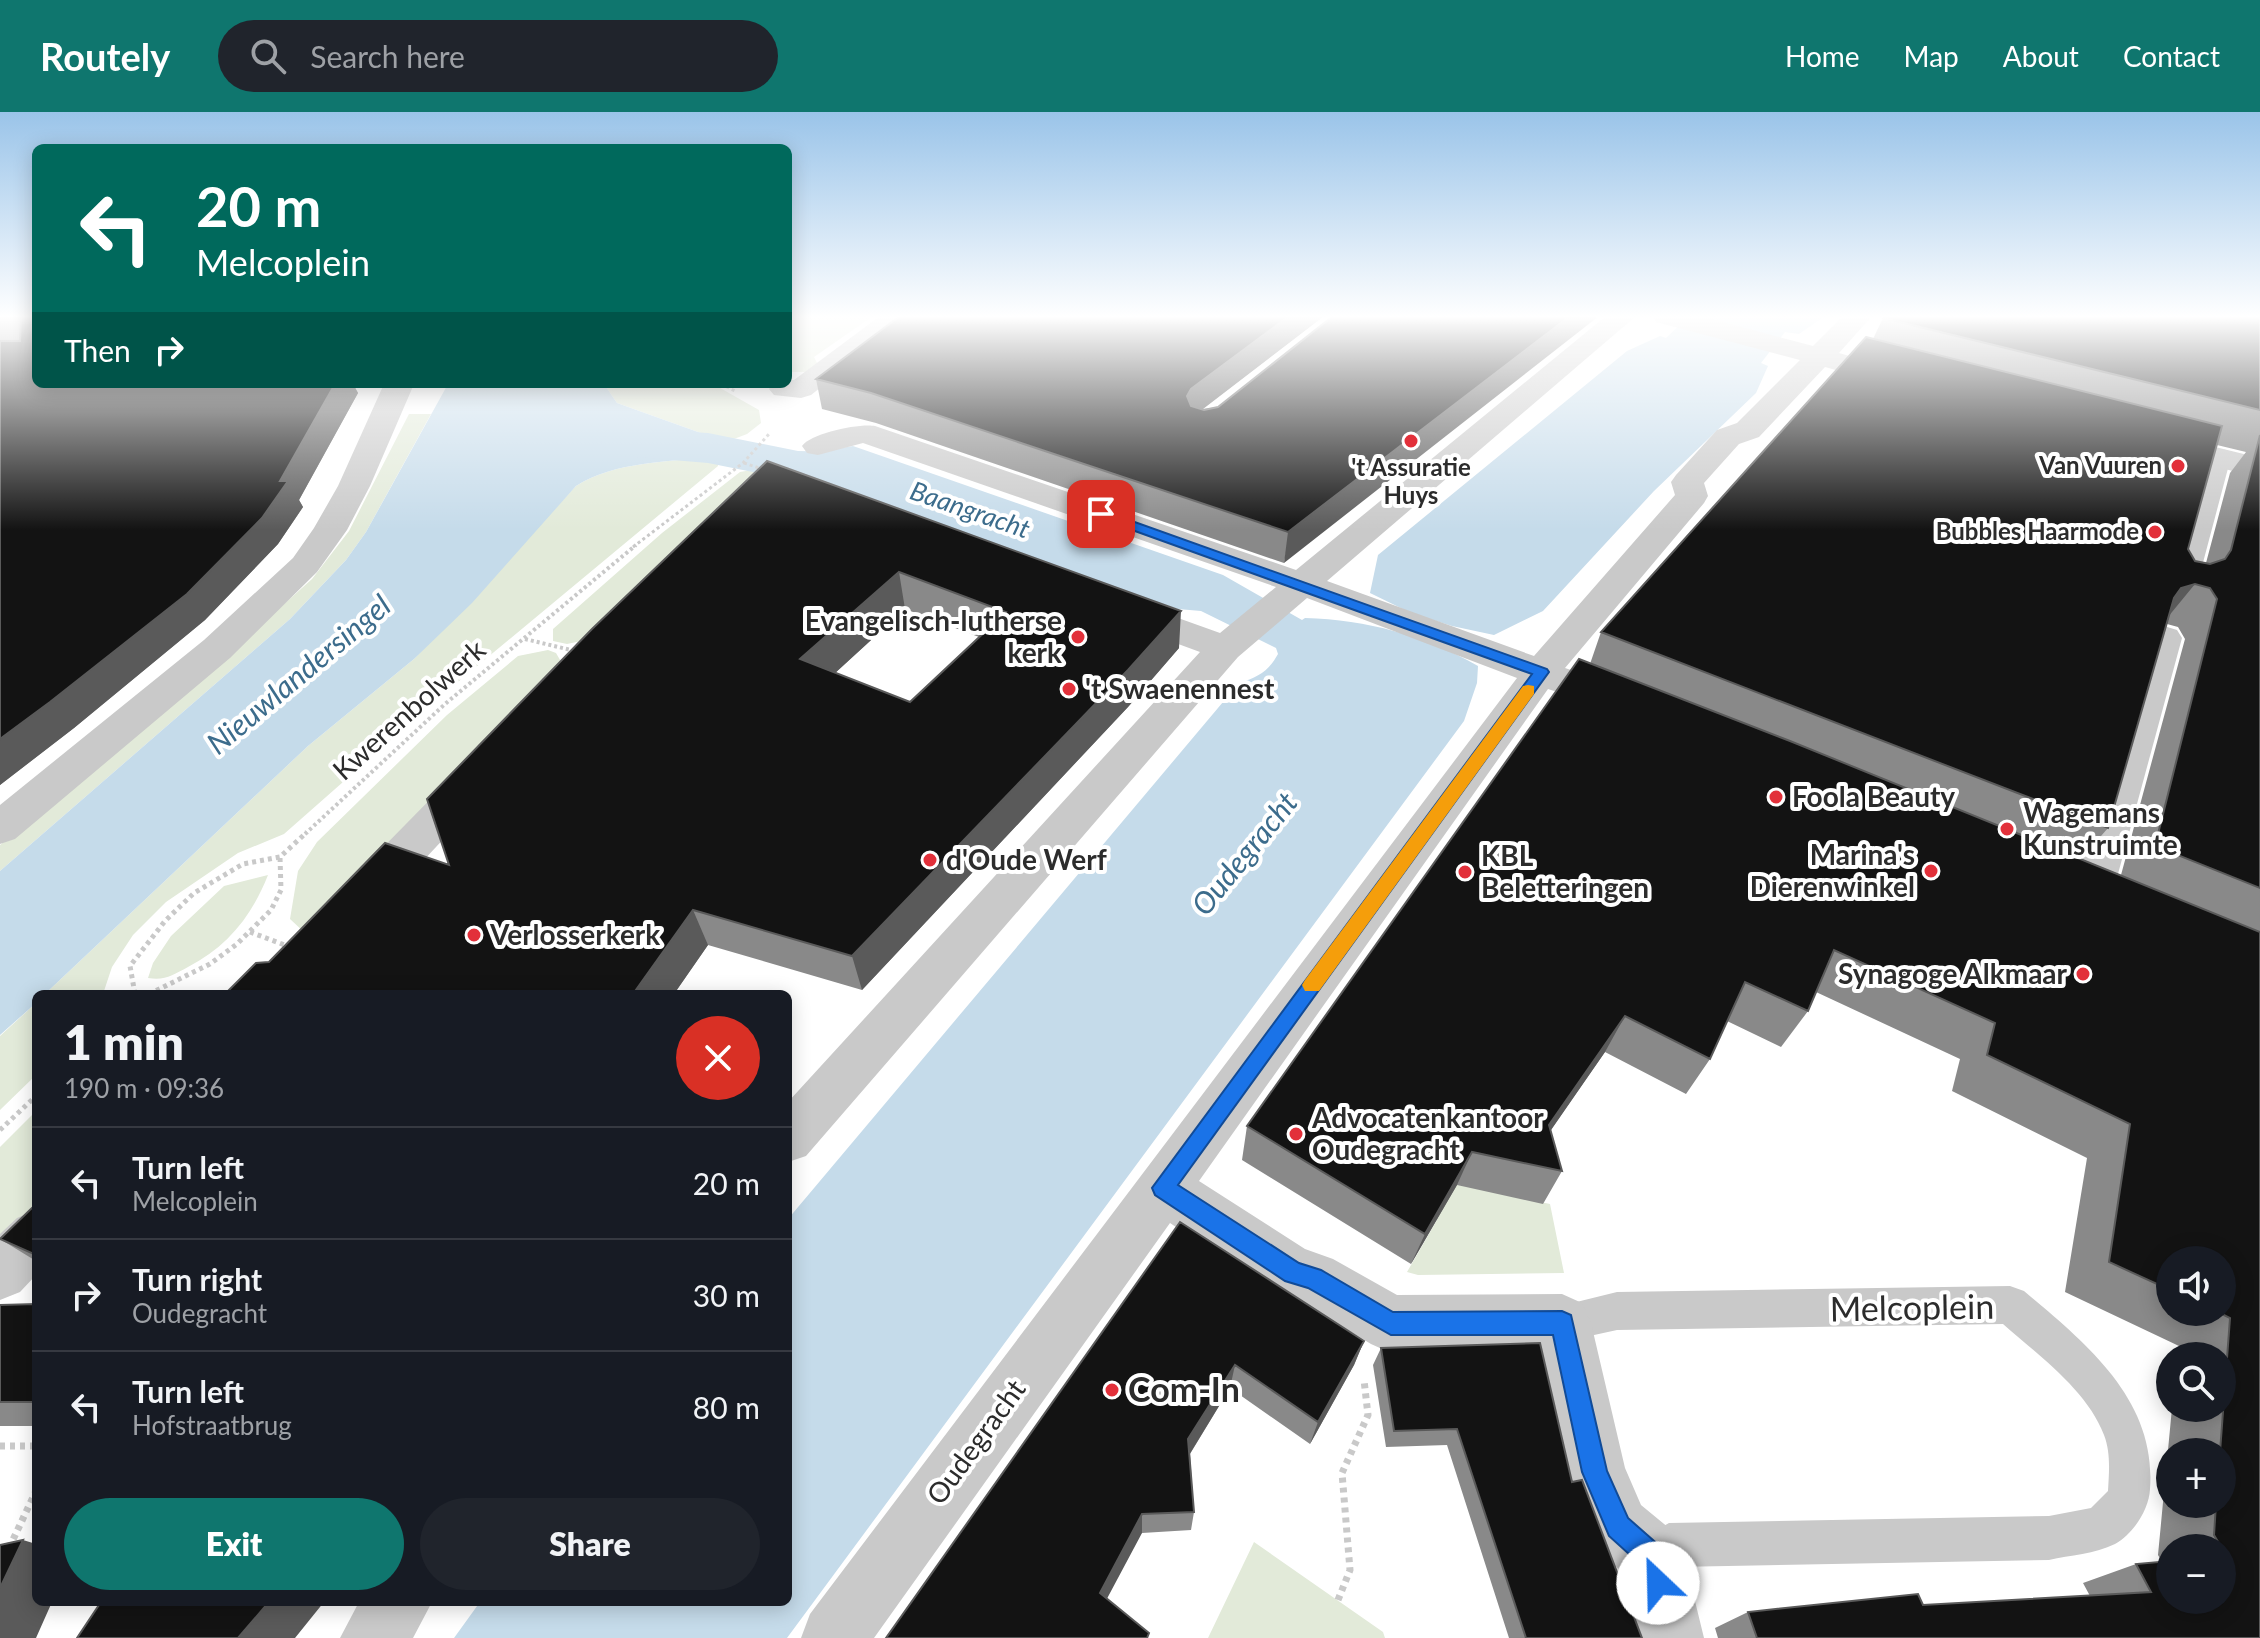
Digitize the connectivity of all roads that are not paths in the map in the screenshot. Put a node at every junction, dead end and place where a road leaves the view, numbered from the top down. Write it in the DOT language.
graph roads {
  1 [pos="803,387"];
  2 [pos="1537,387"];
  3 [pos="1791,387"];
  4 [pos="397,388"];
  5 [pos="784,389"];
  6 [pos="2133,436"];
  7 [pos="818,446"];
  8 [pos="2215,457"];
  9 [pos="2260,468"];
  10 [pos="2178,589"];
  11 [pos="1287,595"];
  12 [pos="1090,599"];
  13 [pos="2164,638"];
  14 [pos="1225,648"];
  15 [pos="1541,672"];
  16 [pos="1598,695"];
  17 [pos="505,746"];
  18 [pos="0,828"];
  19 [pos="2132,913"];
  20 [pos="307,954"];
  21 [pos="792,1135"];
  22 [pos="1163,1188"];
  23 [pos="32,1240"];
  24 [pos="0,1273"];
  25 [pos="1562,1323"];
  26 [pos="1652,1556"];
  27 [pos="396,1606"];
  28 [pos="373,1638"];
  29 [pos="834,1638"];
  30 [pos="1671,1638"];
  1 -- 5 [label="street"];
  2 -- 11 [label="street"];
  3 -- 15 [label="street, Oudegracht"];
  4 -- 18 [label="street"];
  6 -- 8 [label="street"];
  7 -- 11 [label="street"];
  8 -- 9 [label="street"];
  8 -- 10 [label="street"];
  11 -- 14 [label="street"];
  11 -- 15 [label="street"];
  12 -- 14 [label="street"];
  13 -- 19 [label="street"];
  14 -- 21 [label="street"];
  15 -- 16 [label="street"];
  15 -- 22 [label="street, Oudegracht"];
  17 -- 20 [label="street"];
  22 -- 25 [label="street, Melcoplein"];
  22 -- 29 [label="street, Oudegracht"];
  23 -- 24 [label="street"];
  25 -- 26 [label="street"];
  25 -- 26 [label="lane, Melcoplein"];
  26 -- 30 [label="street"];
  27 -- 28 [label="street"];
}
